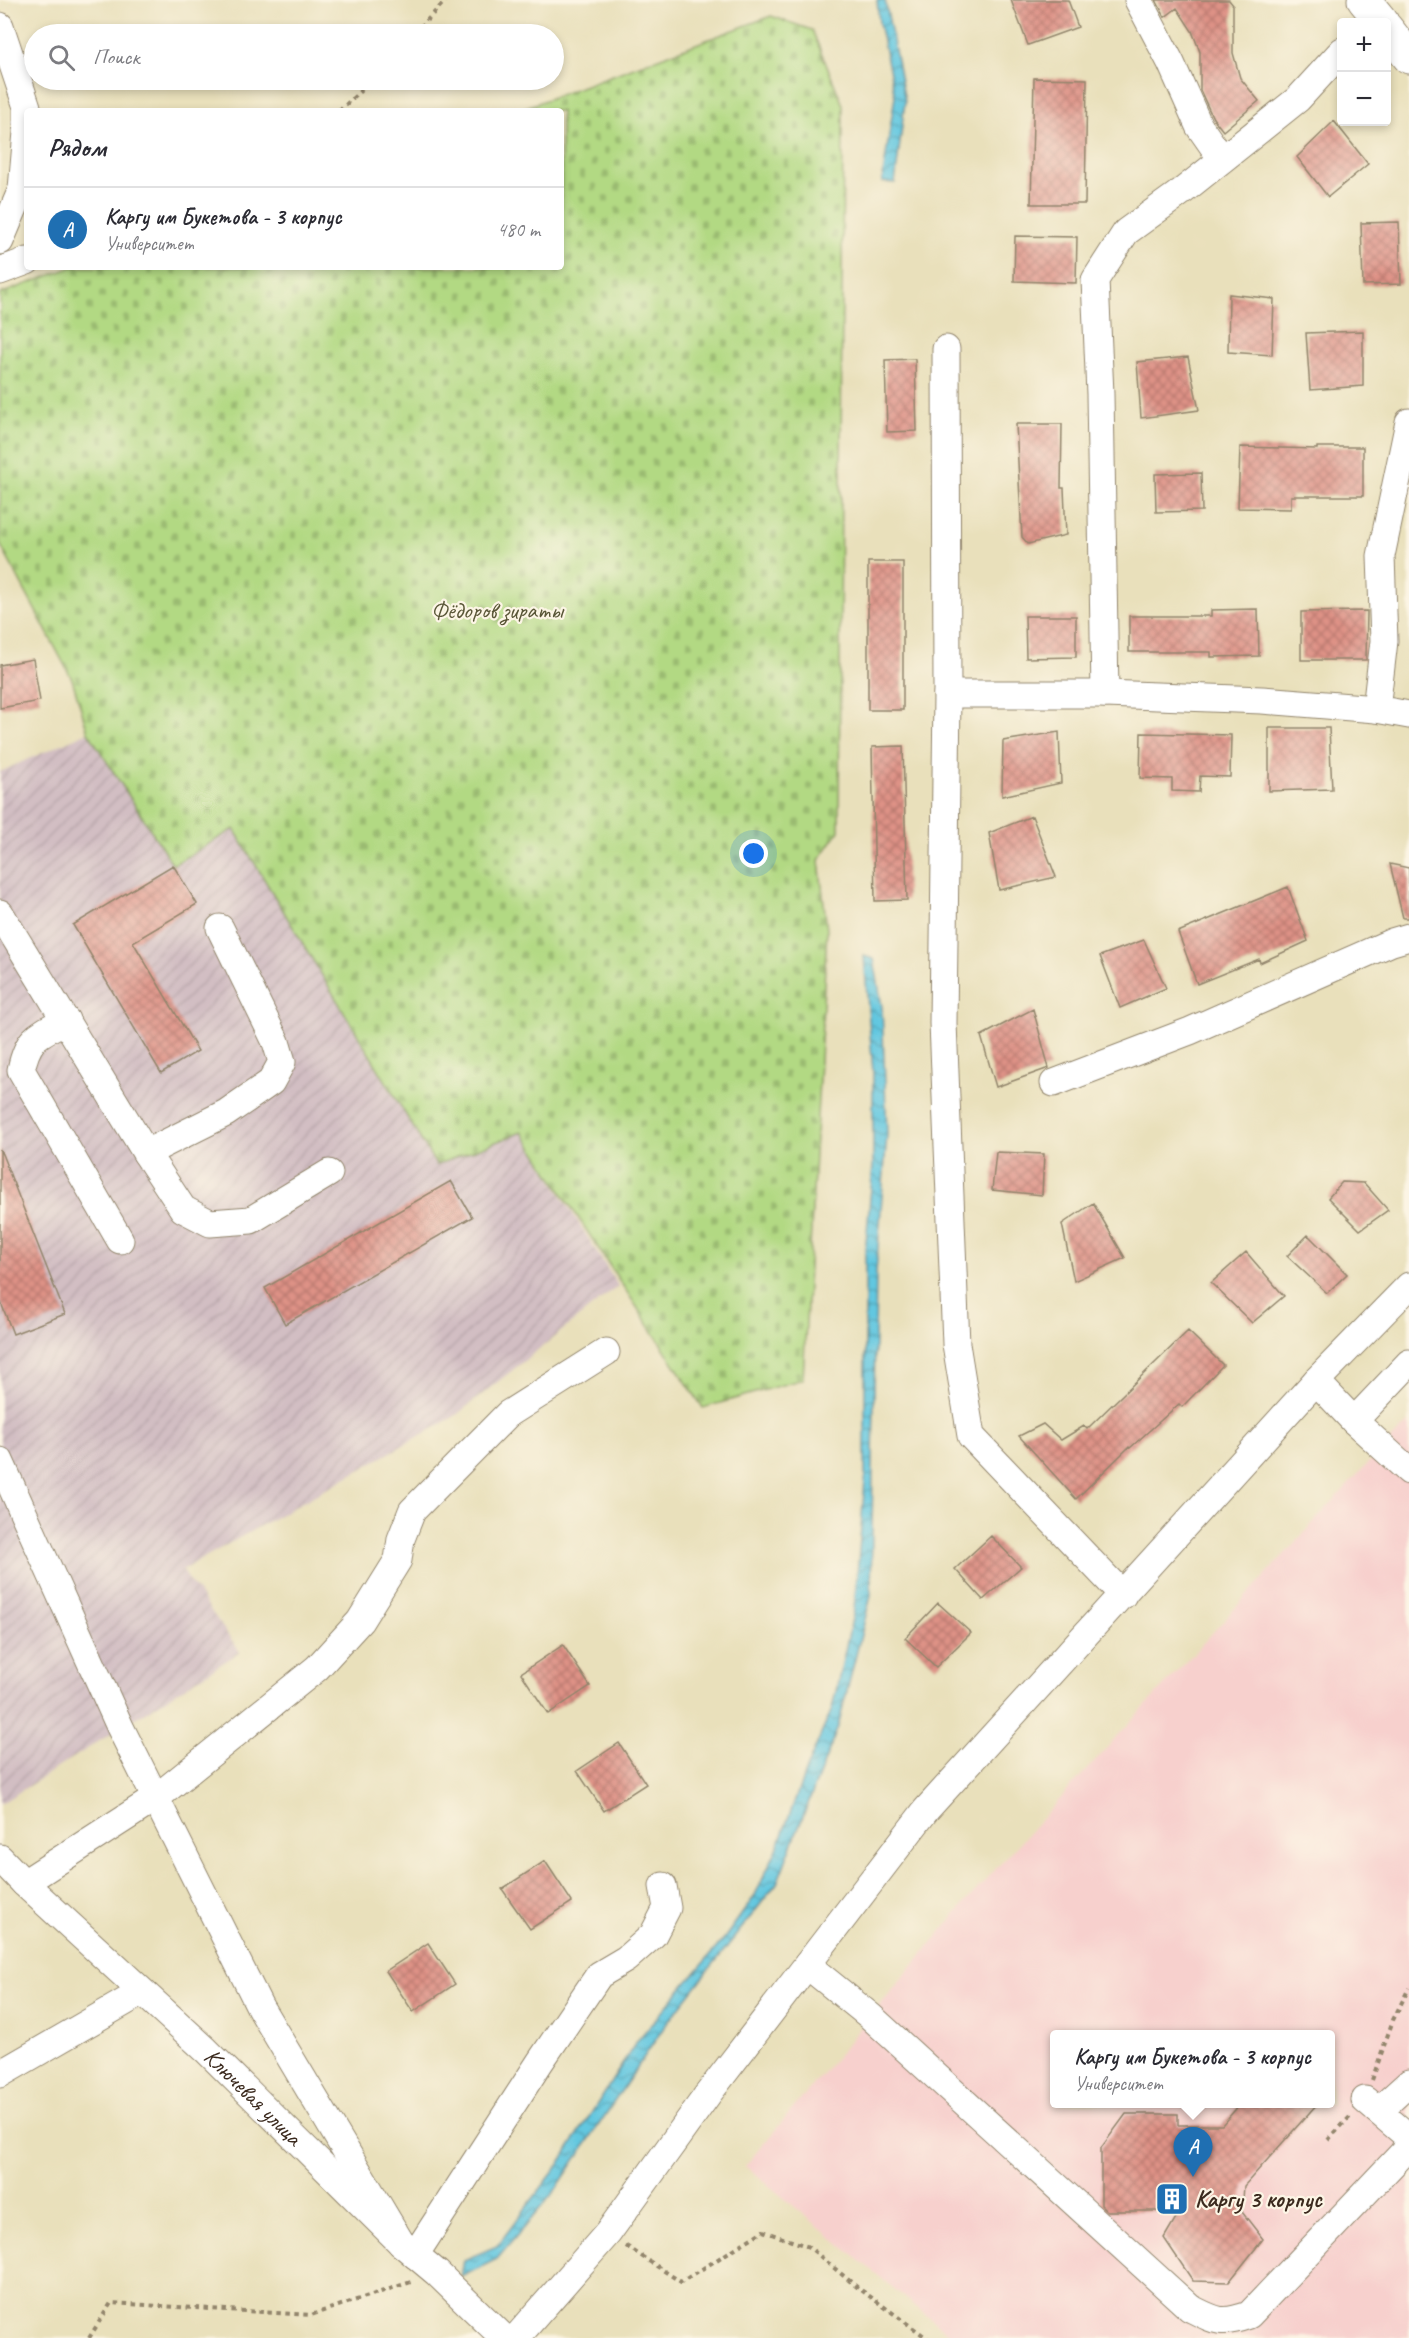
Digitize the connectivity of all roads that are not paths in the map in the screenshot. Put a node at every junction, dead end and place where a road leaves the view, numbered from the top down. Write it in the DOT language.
graph roads {
  1 [pos="1138,0"];
  2 [pos="1364,0"];
  3 [pos="1378,18"];
  4 [pos="0,26"];
  5 [pos="1391,34"];
  6 [pos="1337,55"];
  7 [pos="1409,57"];
  8 [pos="26,108"];
  9 [pos="1222,159"];
  10 [pos="24,169"];
  11 [pos="0,241"];
  12 [pos="24,262"];
  13 [pos="0,271"];
  14 [pos="946,349"];
  15 [pos="1409,422"];
  16 [pos="947,694"];
  17 [pos="1105,694"];
  18 [pos="1376,710"];
  19 [pos="1409,715"];
  20 [pos="0,913"];
  21 [pos="220,928"];
  22 [pos="1409,937"];
  23 [pos="66,1020"];
  24 [pos="1054,1083"];
  25 [pos="146,1153"];
  26 [pos="328,1173"];
  27 [pos="120,1240"];
  28 [pos="1409,1286"];
  29 [pos="606,1352"];
  30 [pos="1409,1363"];
  31 [pos="1316,1381"];
  32 [pos="1354,1421"];
  33 [pos="2,1471"];
  34 [pos="1409,1471"];
  35 [pos="1123,1595"];
  36 [pos="156,1798"];
  37 [pos="0,1858"];
  38 [pos="24,1884"];
  39 [pos="663,1886"];
  40 [pos="807,1965"];
  41 [pos="142,1992"];
  42 [pos="0,2074"];
  43 [pos="1409,2084"];
  44 [pos="408,2249"];
  45 [pos="504,2338"];
  46 [pos="516,2338"];
  1 -- 9 [label="street"];
  2 -- 3 [label="main road"];
  4 -- 8 [label="street"];
  5 -- 7 [label="main road"];
  6 -- 9 [label="street"];
  9 -- 17 [label="street"];
  10 -- 11 [label="street"];
  12 -- 13 [label="street"];
  14 -- 16 [label="street"];
  15 -- 18 [label="street"];
  16 -- 17 [label="street"];
  16 -- 35 [label="street"];
  17 -- 18 [label="street"];
  18 -- 19 [label="street"];
  20 -- 23 [label="street"];
  21 -- 25 [label="street"];
  22 -- 24 [label="street"];
  23 -- 25 [label="street"];
  23 -- 27 [label="street"];
  25 -- 26 [label="street"];
  28 -- 31 [label="street"];
  29 -- 36 [label="street"];
  30 -- 32 [label="street"];
  31 -- 32 [label="street"];
  31 -- 35 [label="street"];
  32 -- 34 [label="street"];
  33 -- 36 [label="street"];
  35 -- 40 [label="street"];
  36 -- 38 [label="street"];
  36 -- 44 [label="street"];
  37 -- 38 [label="street, Ключевая улица"];
  38 -- 41 [label="street, Ключевая улица"];
  39 -- 44 [label="street"];
  40 -- 43 [label="street"];
  40 -- 46 [label="street"];
  41 -- 42 [label="street"];
  41 -- 44 [label="street, Ключевая улица"];
  44 -- 45 [label="street, Ключевая улица"];
}
